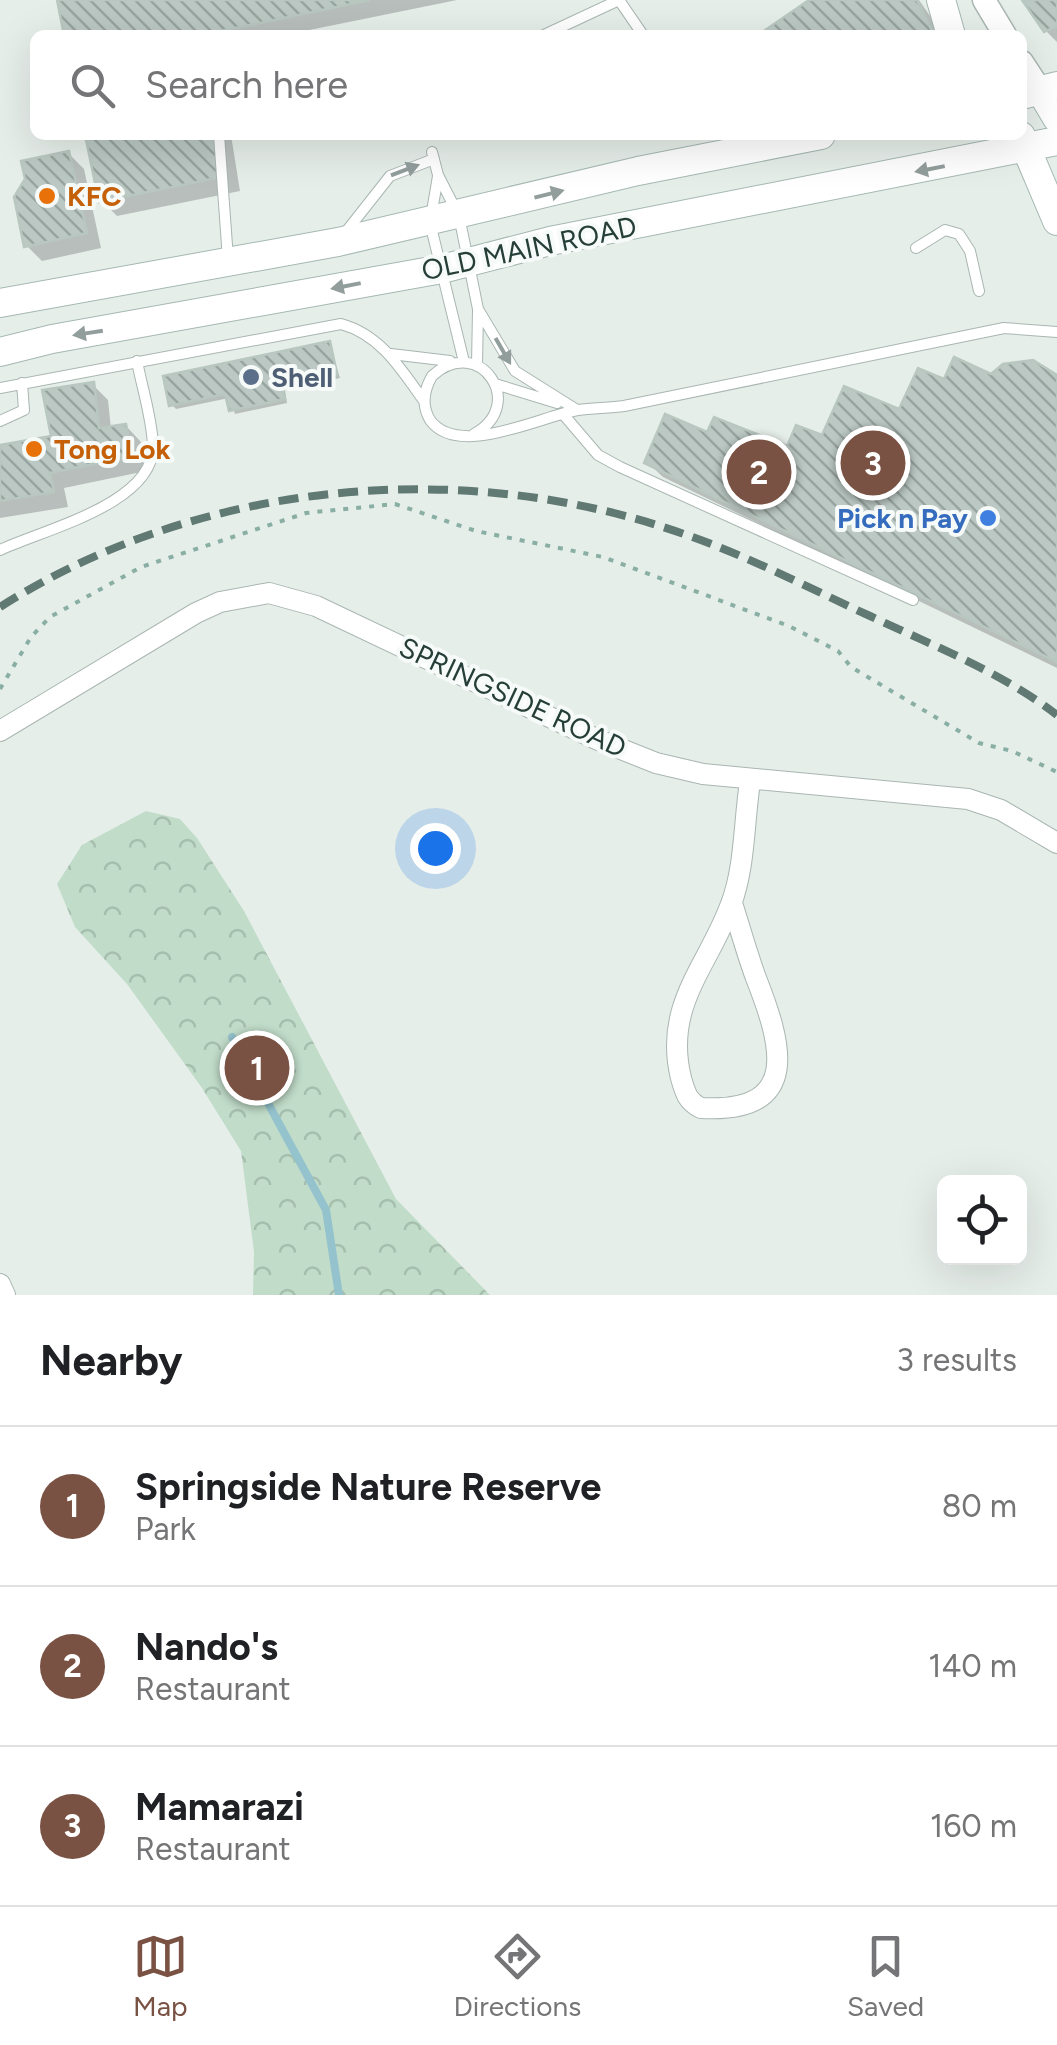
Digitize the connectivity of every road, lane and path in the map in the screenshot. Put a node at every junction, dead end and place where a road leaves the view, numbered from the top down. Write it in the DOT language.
graph roads {
  1 [pos="619,0"];
  2 [pos="943,0"];
  3 [pos="984,0"];
  4 [pos="555,30"];
  5 [pos="640,30"];
  6 [pos="950,30"];
  7 [pos="963,30"];
  8 [pos="1002,30"];
  9 [pos="1040,91"];
  10 [pos="1057,118"];
  11 [pos="219,140"];
  12 [pos="796,140"];
  13 [pos="1057,141"];
  14 [pos="1023,143"];
  15 [pos="438,175"];
  16 [pos="459,216"];
  17 [pos="1057,221"];
  18 [pos="430,223"];
  19 [pos="338,242"];
  20 [pos="916,248"];
  21 [pos="228,260"];
  22 [pos="456,266"];
  23 [pos="979,291"];
  24 [pos="0,303"];
  25 [pos="478,309"];
  26 [pos="1057,332"];
  27 [pos="0,352"];
  28 [pos="391,354"];
  29 [pos="137,361"];
  30 [pos="459,362"];
  31 [pos="477,365"];
  32 [pos="22,383"];
  33 [pos="495,384"];
  34 [pos="0,388"];
  35 [pos="424,402"];
  36 [pos="577,410"];
  37 [pos="562,414"];
  38 [pos="0,421"];
  39 [pos="474,434"];
  40 [pos="0,550"];
  41 [pos="913,600"];
  42 [pos="0,690"];
  43 [pos="0,732"];
  44 [pos="1057,772"];
  45 [pos="750,782"];
  46 [pos="1057,843"];
  47 [pos="732,904"];
  48 [pos="0,1284"];
  49 [pos="5,1295"];
  1 -- 4 [label="lane"];
  1 -- 5 [label="lane"];
  2 -- 6 [label="main road"];
  2 -- 7 [label="street"];
  3 -- 8 [label="street"];
  9 -- 10 [label="main road"];
  11 -- 21 [label="lane"];
  16 -- 12 [label="main road, OLD MAIN ROAD, one-way"];
  13 -- 14 [label="main road, OLD MAIN ROAD"];
  14 -- 17 [label="main road"];
  14 -- 22 [label="main road, OLD MAIN ROAD, one-way"];
  15 -- 16 [label="lane"];
  15 -- 18 [label="lane"];
  19 -- 15 [label="lane, one-way"];
  16 -- 18 [label="main road, OLD MAIN ROAD"];
  16 -- 22 [label="lane"];
  18 -- 19 [label="main road, OLD MAIN ROAD"];
  18 -- 22 [label="lane"];
  19 -- 21 [label="main road, OLD MAIN ROAD"];
  20 -- 23 [label="lane"];
  21 -- 24 [label="main road, OLD MAIN ROAD"];
  22 -- 25 [label="lane"];
  22 -- 27 [label="main road, OLD MAIN ROAD, one-way"];
  22 -- 30 [label="lane"];
  25 -- 31 [label="lane"];
  25 -- 36 [label="lane, one-way"];
  26 -- 36 [label="lane"];
  28 -- 29 [label="lane"];
  28 -- 30 [label="lane"];
  28 -- 35 [label="lane"];
  29 -- 32 [label="lane"];
  29 -- 40 [label="lane"];
  30 -- 31 [label="lane"];
  30 -- 35 [label="lane"];
  31 -- 33 [label="lane"];
  32 -- 34 [label="lane"];
  32 -- 38 [label="lane"];
  33 -- 36 [label="lane"];
  33 -- 39 [label="lane"];
  35 -- 39 [label="lane"];
  36 -- 37 [label="lane"];
  37 -- 39 [label="lane"];
  37 -- 41 [label="lane"];
  42 -- 44 [label="path"];
  43 -- 45 [label="street, SPRINGSIDE ROAD"];
  45 -- 46 [label="street, SPRINGSIDE ROAD"];
  45 -- 47 [label="street"];
  47 -- 47 [label="street"];
  48 -- 49 [label="street"];
}
